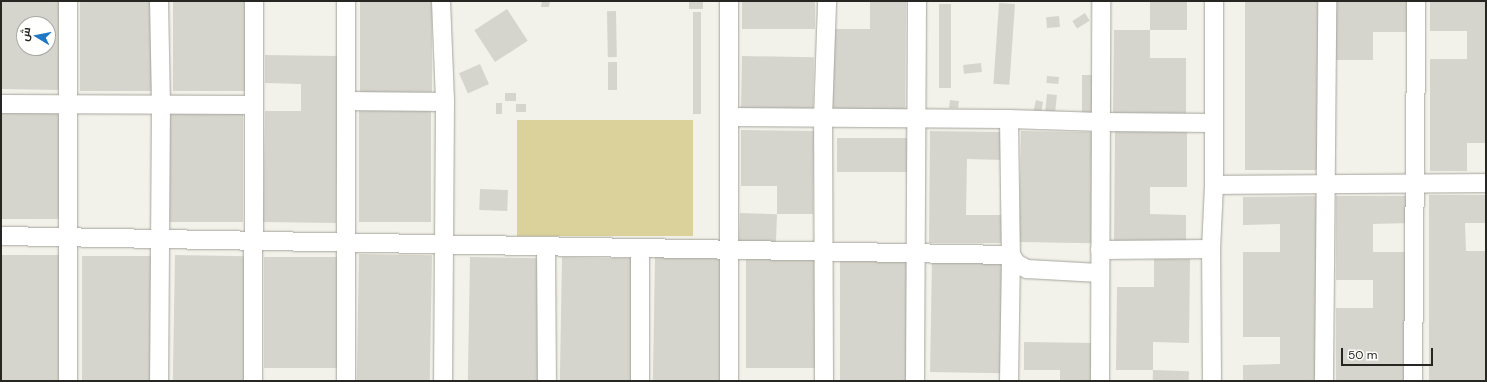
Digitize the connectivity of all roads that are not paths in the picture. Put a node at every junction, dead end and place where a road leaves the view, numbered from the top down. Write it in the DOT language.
graph roads {
  1 [pos="68,1"];
  2 [pos="159,1"];
  3 [pos="254,1"];
  4 [pos="346,1"];
  5 [pos="441,1"];
  6 [pos="729,1"];
  7 [pos="826,1"];
  8 [pos="917,1"];
  9 [pos="1101,1"];
  10 [pos="1214,1"];
  11 [pos="1327,1"];
  12 [pos="1416,1"];
  13 [pos="346,101"];
  14 [pos="445,102"];
  15 [pos="1,104"];
  16 [pos="68,104"];
  17 [pos="161,104"];
  18 [pos="254,105"];
  19 [pos="729,117"];
  20 [pos="823,118"];
  21 [pos="918,118"];
  22 [pos="1009,119"];
  23 [pos="1101,122"];
  24 [pos="1214,123"];
  25 [pos="1486,183"];
  26 [pos="1326,184"];
  27 [pos="1414,184"];
  28 [pos="1214,185"];
  29 [pos="1,236"];
  30 [pos="68,237"];
  31 [pos="160,239"];
  32 [pos="253,240"];
  33 [pos="346,242"];
  34 [pos="443,244"];
  35 [pos="546,246"];
  36 [pos="640,248"];
  37 [pos="1211,249"];
  38 [pos="729,250"];
  39 [pos="1100,250"];
  40 [pos="822,251"];
  41 [pos="917,253"];
  42 [pos="1011,255"];
  43 [pos="1099,273"];
  44 [pos="68,381"];
  45 [pos="159,381"];
  46 [pos="253,381"];
  47 [pos="346,381"];
  48 [pos="443,381"];
  49 [pos="547,381"];
  50 [pos="640,381"];
  51 [pos="729,381"];
  52 [pos="824,381"];
  53 [pos="915,381"];
  54 [pos="1009,381"];
  55 [pos="1100,381"];
  56 [pos="1212,381"];
  57 [pos="1324,381"];
  58 [pos="1413,381"];
  1 -- 16 [label="street"];
  2 -- 17 [label="street"];
  3 -- 18 [label="street"];
  4 -- 13 [label="street"];
  5 -- 14 [label="street"];
  6 -- 19 [label="street"];
  7 -- 20 [label="street"];
  8 -- 21 [label="street"];
  9 -- 23 [label="street"];
  10 -- 24 [label="street"];
  11 -- 26 [label="street"];
  12 -- 27 [label="street"];
  13 -- 14 [label="street"];
  13 -- 33 [label="street"];
  14 -- 34 [label="street"];
  15 -- 16 [label="street"];
  16 -- 17 [label="street"];
  16 -- 30 [label="street"];
  17 -- 18 [label="street"];
  17 -- 31 [label="street"];
  18 -- 32 [label="street"];
  19 -- 20 [label="street"];
  19 -- 38 [label="street"];
  20 -- 21 [label="street"];
  20 -- 40 [label="street"];
  21 -- 22 [label="street"];
  21 -- 41 [label="street"];
  22 -- 23 [label="street"];
  22 -- 42 [label="street"];
  23 -- 24 [label="street"];
  23 -- 39 [label="street"];
  24 -- 28 [label="street"];
  25 -- 27 [label="street"];
  26 -- 27 [label="street"];
  26 -- 28 [label="street"];
  26 -- 57 [label="street"];
  27 -- 58 [label="street"];
  28 -- 37 [label="street"];
  29 -- 30 [label="street"];
  30 -- 31 [label="street"];
  30 -- 44 [label="street"];
  31 -- 32 [label="street"];
  31 -- 45 [label="street"];
  32 -- 33 [label="street"];
  32 -- 46 [label="street"];
  33 -- 34 [label="street"];
  33 -- 47 [label="street"];
  34 -- 35 [label="street"];
  34 -- 48 [label="street"];
  35 -- 36 [label="street"];
  35 -- 49 [label="street"];
  36 -- 38 [label="street"];
  36 -- 50 [label="street"];
  37 -- 39 [label="street"];
  37 -- 56 [label="street"];
  38 -- 40 [label="street"];
  38 -- 51 [label="street"];
  39 -- 43 [label="street"];
  40 -- 41 [label="street"];
  40 -- 52 [label="street"];
  41 -- 42 [label="street"];
  41 -- 53 [label="street"];
  42 -- 43 [label="street"];
  42 -- 54 [label="street"];
  43 -- 55 [label="street"];
}
